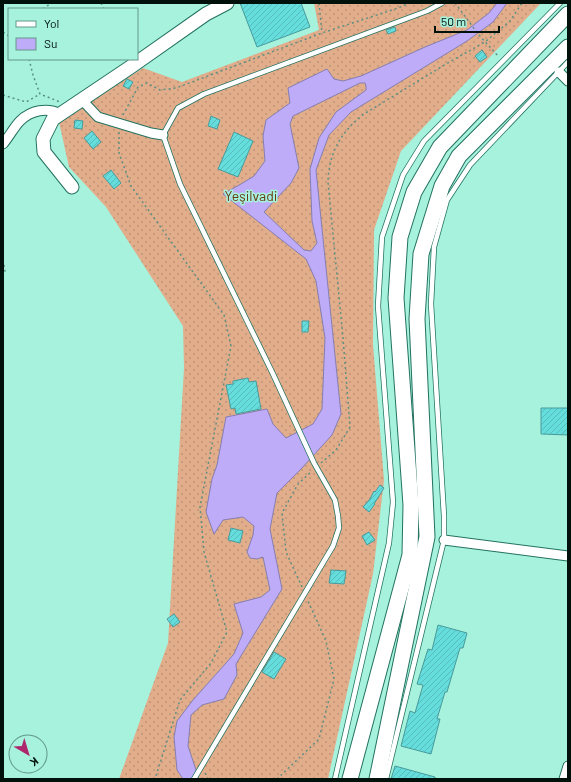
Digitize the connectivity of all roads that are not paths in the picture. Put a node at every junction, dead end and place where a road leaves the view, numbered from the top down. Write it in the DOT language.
graph roads {
  1 [pos="227,3"];
  2 [pos="442,3"];
  3 [pos="560,3"];
  4 [pos="568,14"];
  5 [pos="568,47"];
  6 [pos="568,62"];
  7 [pos="559,72"];
  8 [pos="568,81"];
  9 [pos="71,107"];
  10 [pos="163,135"];
  11 [pos="3,144"];
  12 [pos="72,187"];
  13 [pos="444,540"];
  14 [pos="568,556"];
  15 [pos="568,766"];
  16 [pos="194,779"];
  17 [pos="335,779"];
  18 [pos="350,779"];
  19 [pos="377,779"];
  20 [pos="386,779"];
  21 [pos="564,779"];
  1 -- 9 [label="street"];
  2 -- 10 [label="lane"];
  3 -- 17 [label="lane"];
  4 -- 18 [label="main road"];
  5 -- 19 [label="main road"];
  6 -- 7 [label="lane"];
  7 -- 8 [label="street"];
  7 -- 13 [label="lane"];
  9 -- 10 [label="street"];
  9 -- 11 [label="street"];
  9 -- 12 [label="street"];
  10 -- 16 [label="lane"];
  13 -- 14 [label="street"];
  13 -- 20 [label="lane"];
  15 -- 21 [label="street"];
}
